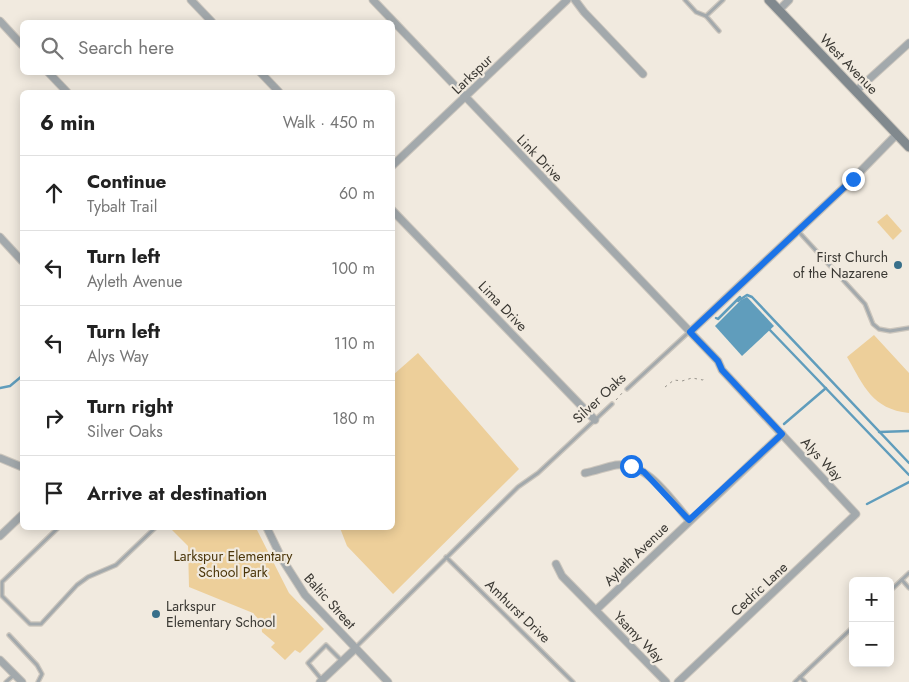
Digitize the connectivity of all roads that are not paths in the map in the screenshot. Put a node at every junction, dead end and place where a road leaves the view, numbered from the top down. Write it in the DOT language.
graph roads {
  1 [pos="191,0"];
  2 [pos="373,0"];
  3 [pos="567,0"];
  4 [pos="575,0"];
  5 [pos="685,0"];
  6 [pos="723,0"];
  7 [pos="769,0"];
  8 [pos="789,0"];
  9 [pos="779,10"];
  10 [pos="706,16"];
  11 [pos="210,20"];
  12 [pos="392,20"];
  13 [pos="0,22"];
  14 [pos="395,23"];
  15 [pos="719,31"];
  16 [pos="20,43"];
  17 [pos="909,43"];
  18 [pos="643,74"];
  19 [pos="51,75"];
  20 [pos="263,75"];
  21 [pos="65,90"];
  22 [pos="277,90"];
  23 [pos="856,91"];
  24 [pos="465,98"];
  25 [pos="897,134"];
  26 [pos="909,147"];
  27 [pos="395,163"];
  28 [pos="395,213"];
  29 [pos="796,230"];
  30 [pos="0,237"];
  31 [pos="20,259"];
  32 [pos="909,328"];
  33 [pos="690,332"];
  34 [pos="627,389"];
  35 [pos="612,404"];
  36 [pos="595,420"];
  37 [pos="782,434"];
  38 [pos="0,458"];
  39 [pos="20,466"];
  40 [pos="585,473"];
  41 [pos="856,514"];
  42 [pos="20,517"];
  43 [pos="689,520"];
  44 [pos="56,530"];
  45 [pos="153,530"];
  46 [pos="268,530"];
  47 [pos="0,536"];
  48 [pos="446,557"];
  49 [pos="556,564"];
  50 [pos="909,573"];
  51 [pos="902,580"];
  52 [pos="894,587"];
  53 [pos="909,588"];
  54 [pos="596,610"];
  55 [pos="849,631"];
  56 [pos="8,636"];
  57 [pos="356,648"];
  58 [pos="0,660"];
  59 [pos="341,661"];
  60 [pos="14,675"];
  61 [pos="800,677"];
  62 [pos="321,681"];
  63 [pos="6,682"];
  64 [pos="22,682"];
  65 [pos="38,682"];
  66 [pos="388,682"];
  67 [pos="573,682"];
  68 [pos="666,682"];
  69 [pos="678,682"];
  70 [pos="795,682"];
  71 [pos="804,682"];
  1 -- 11 [label="street"];
  2 -- 12 [label="street, Link Drive"];
  3 -- 24 [label="street, Larkspur"];
  4 -- 18 [label="street"];
  5 -- 10 [label="lane"];
  6 -- 10 [label="lane"];
  7 -- 9 [label="main road, West Avenue"];
  8 -- 9 [label="street"];
  9 -- 23 [label="main road, West Avenue"];
  10 -- 15 [label="lane"];
  13 -- 16 [label="street"];
  14 -- 24 [label="street, Link Drive"];
  17 -- 23 [label="street"];
  19 -- 21 [label="street"];
  20 -- 22 [label="street"];
  23 -- 25 [label="main road, West Avenue"];
  24 -- 27 [label="street, Larkspur"];
  24 -- 33 [label="street, Link Drive"];
  25 -- 26 [label="main road, West Avenue"];
  25 -- 29 [label="street, Silver Oaks"];
  28 -- 36 [label="street, Lima Drive"];
  29 -- 32 [label="lane"];
  29 -- 33 [label="street, Silver Oaks"];
  30 -- 31 [label="street"];
  33 -- 34 [label="lane, Silver Oaks"];
  33 -- 37 [label="street, Alys Way"];
  35 -- 36 [label="lane, Silver Oaks"];
  36 -- 48 [label="lane, Silver Oaks"];
  37 -- 41 [label="street, Alys Way"];
  37 -- 43 [label="street, Ayleth Avenue"];
  38 -- 39 [label="street"];
  40 -- 43 [label="street"];
  41 -- 69 [label="street, Cedric Lane"];
  42 -- 47 [label="street"];
  43 -- 54 [label="street, Ayleth Avenue"];
  44 -- 45 [label="lane"];
  46 -- 57 [label="street, Baltic Street"];
  48 -- 57 [label="lane, Silver Oaks"];
  48 -- 67 [label="lane, Amhurst Drive"];
  49 -- 54 [label="street, Ysamy Way"];
  50 -- 51 [label="lane"];
  51 -- 52 [label="lane"];
  51 -- 53 [label="lane"];
  54 -- 68 [label="street, Ysamy Way"];
  55 -- 61 [label="lane"];
  56 -- 65 [label="lane"];
  57 -- 59 [label="street, Silver Oaks"];
  57 -- 66 [label="street, Baltic Street"];
  58 -- 60 [label="street"];
  59 -- 62 [label="street, Silver Oaks"];
  59 -- 62 [label="lane"];
  60 -- 63 [label="lane"];
  60 -- 64 [label="street"];
  61 -- 70 [label="lane"];
  61 -- 71 [label="lane"];
}
